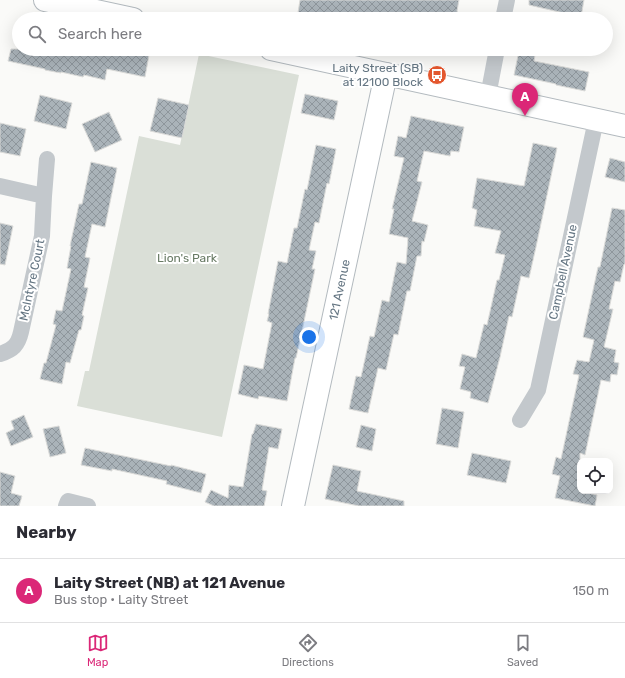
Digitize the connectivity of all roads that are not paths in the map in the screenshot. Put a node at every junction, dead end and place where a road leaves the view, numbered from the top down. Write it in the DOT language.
graph roads {
  1 [pos="45,0"];
  2 [pos="507,0"];
  3 [pos="100,12"];
  4 [pos="504,12"];
  5 [pos="303,56"];
  6 [pos="496,56"];
  7 [pos="386,74"];
  8 [pos="488,96"];
  9 [pos="596,120"];
  10 [pos="625,126"];
  11 [pos="47,159"];
  12 [pos="0,186"];
  13 [pos="44,196"];
  14 [pos="0,354"];
  15 [pos="520,420"];
  16 [pos="67,504"];
  17 [pos="88,506"];
  18 [pos="294,506"];
  1 -- 3 [label="street"];
  2 -- 4 [label="street"];
  5 -- 7 [label="street"];
  6 -- 8 [label="street"];
  7 -- 8 [label="street"];
  7 -- 18 [label="street, 121 Avenue"];
  8 -- 9 [label="street"];
  9 -- 10 [label="street"];
  9 -- 15 [label="street, Campbell Avenue"];
  11 -- 13 [label="street, McIntyre Court"];
  12 -- 13 [label="street"];
  13 -- 14 [label="street, McIntyre Court"];
  16 -- 17 [label="street"];
}
